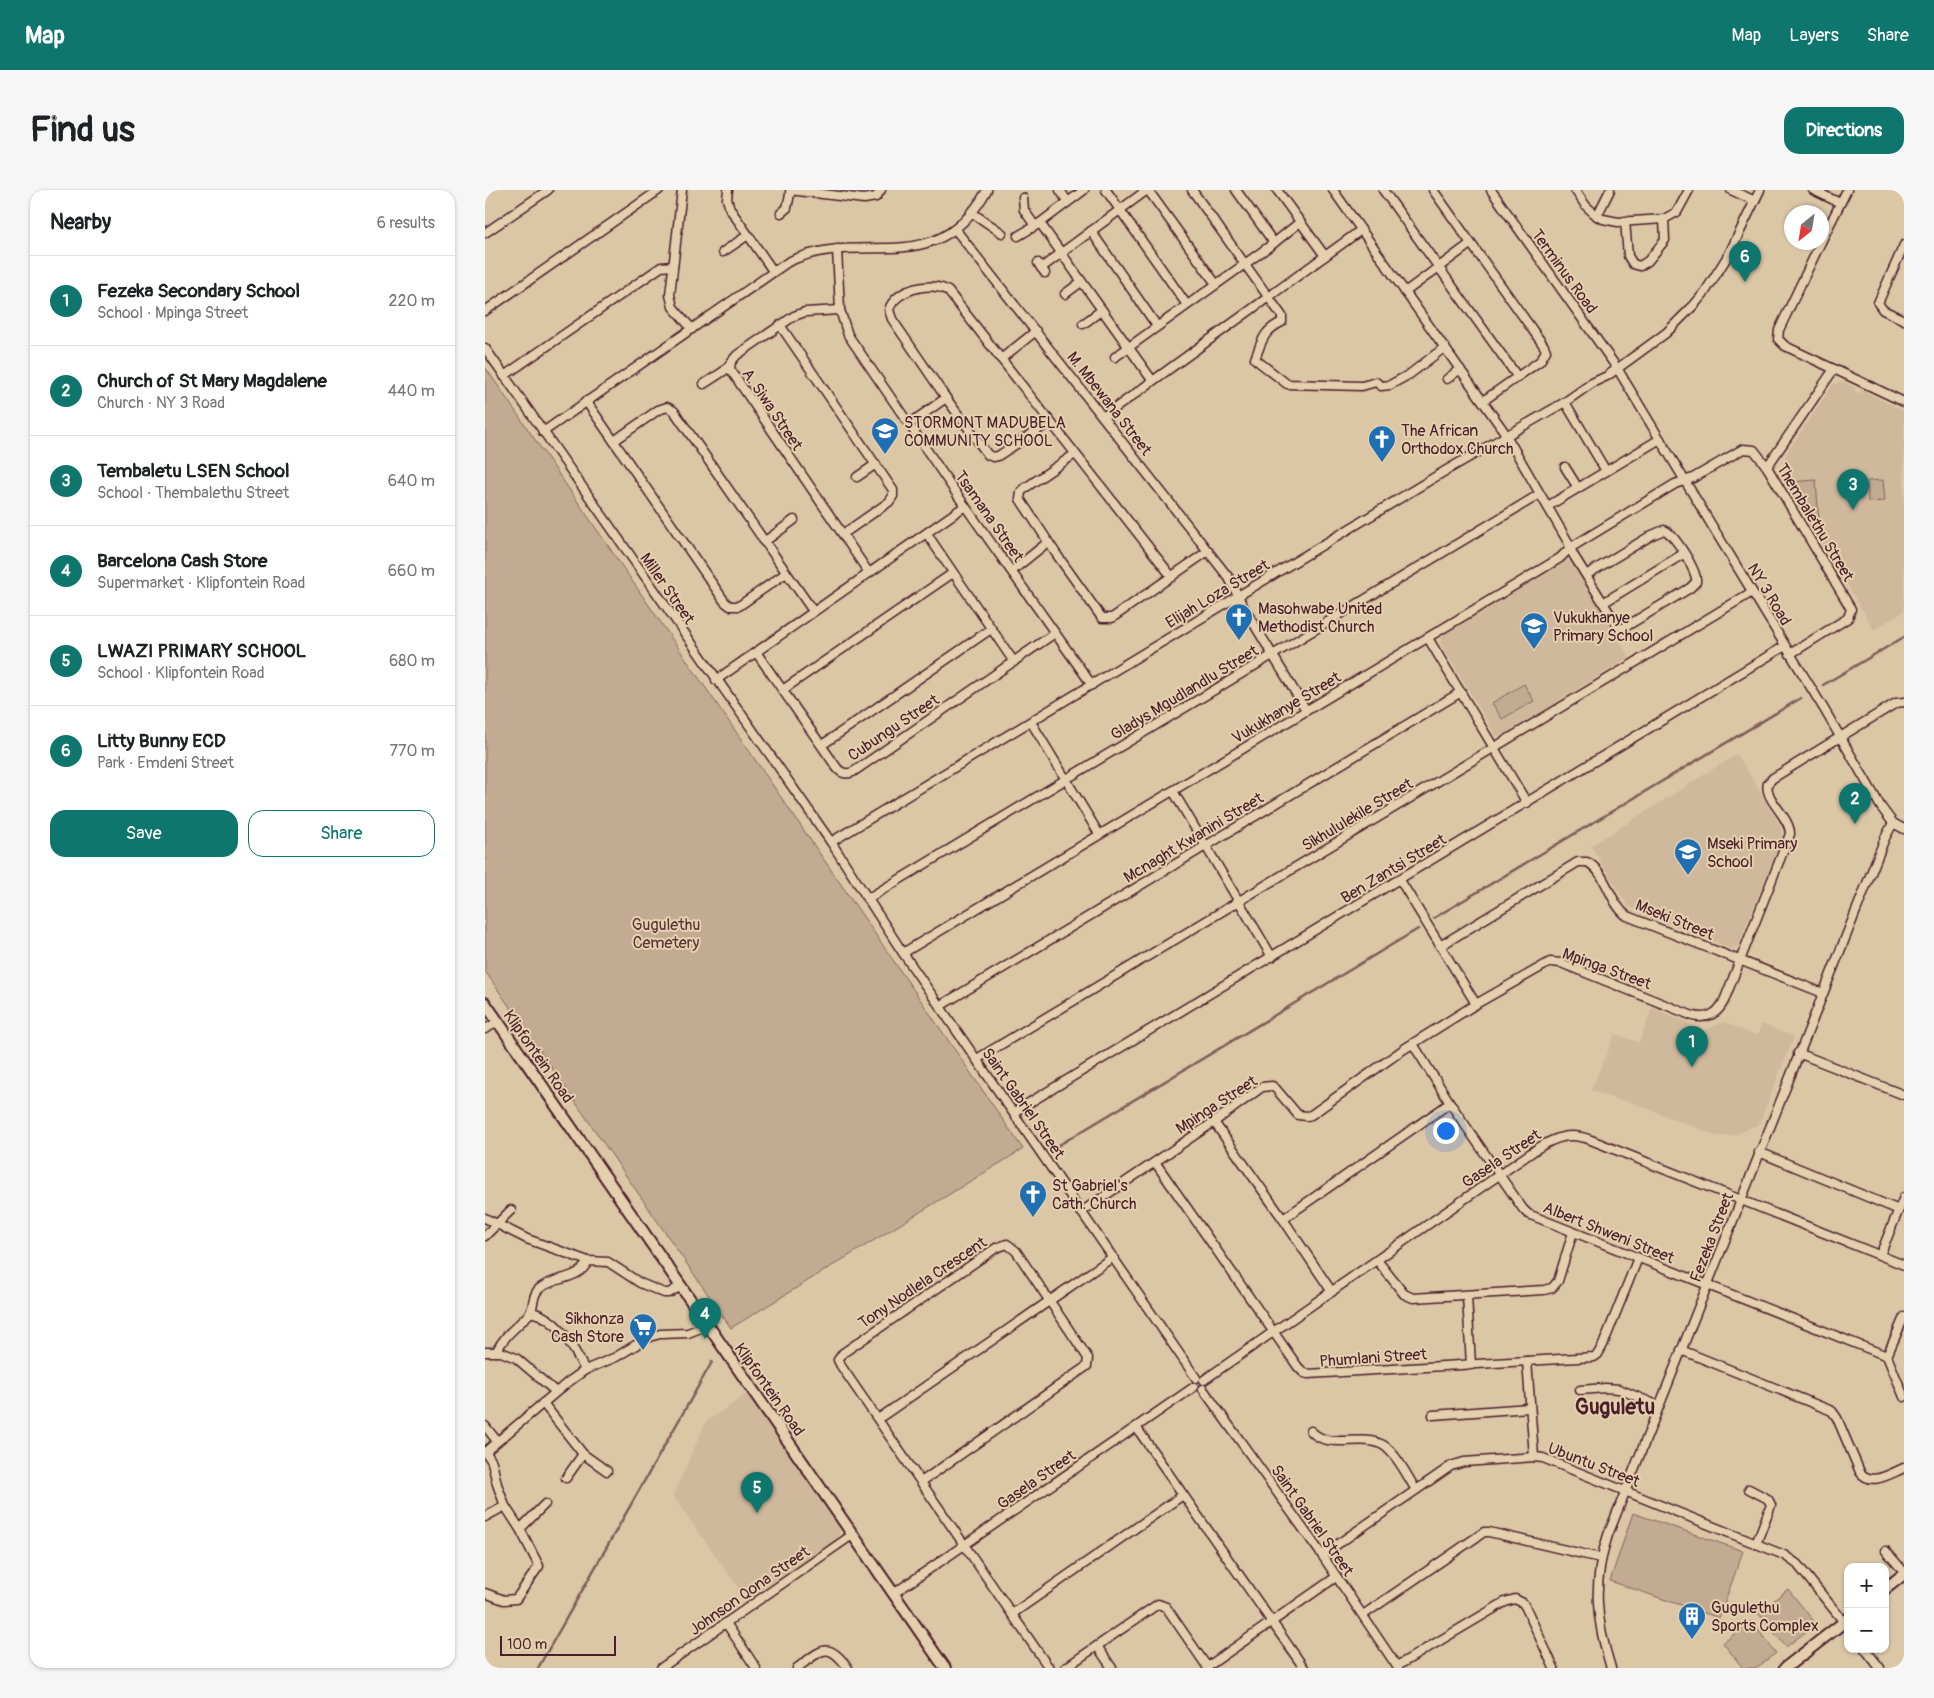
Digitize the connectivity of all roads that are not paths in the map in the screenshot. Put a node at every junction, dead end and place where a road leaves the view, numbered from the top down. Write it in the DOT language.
graph roads {
  1 [pos="548,190"];
  2 [pos="659,190"];
  3 [pos="682,190"];
  4 [pos="728,190"];
  5 [pos="791,190"];
  6 [pos="881,190"];
  7 [pos="987,190"];
  8 [pos="1060,190"];
  9 [pos="1084,190"];
  10 [pos="1106,190"];
  11 [pos="1148,190"];
  12 [pos="1192,190"];
  13 [pos="1236,190"];
  14 [pos="1277,190"];
  15 [pos="1333,190"];
  16 [pos="1383,190"];
  17 [pos="1433,190"];
  18 [pos="1491,190"];
  19 [pos="1575,190"];
  20 [pos="1610,190"];
  21 [pos="1689,190"];
  22 [pos="1731,190"];
  23 [pos="1760,190"];
  24 [pos="1813,190"];
  25 [pos="1847,190"];
  26 [pos="1023,198"];
  27 [pos="1755,201"];
  28 [pos="1067,202"];
  29 [pos="1840,203"];
  30 [pos="1119,210"];
  31 [pos="971,212"];
  32 [pos="781,213"];
  33 [pos="1597,216"];
  34 [pos="1664,219"];
  35 [pos="1625,221"];
  36 [pos="1300,222"];
  37 [pos="1037,224"];
  38 [pos="1829,226"];
  39 [pos="955,229"];
  40 [pos="1361,230"];
  41 [pos="1091,231"];
  42 [pos="1002,233"];
  43 [pos="485,234"];
  44 [pos="748,235"];
  45 [pos="1018,237"];
  46 [pos="1274,243"];
  47 [pos="1470,244"];
  48 [pos="1904,245"];
  49 [pos="837,250"];
  50 [pos="1817,250"];
  51 [pos="723,252"];
  52 [pos="1062,253"];
  53 [pos="1325,256"];
  54 [pos="1245,263"];
  55 [pos="673,266"];
  56 [pos="1439,267"];
  57 [pos="1041,268"];
  58 [pos="773,271"];
  59 [pos="1081,282"];
  60 [pos="1216,284"];
  61 [pos="1405,292"];
  62 [pos="1065,294"];
  63 [pos="1269,296"];
  64 [pos="1187,305"];
  65 [pos="840,310"];
  66 [pos="1102,310"];
  67 [pos="485,311"];
  68 [pos="1904,320"];
  69 [pos="1083,324"];
  70 [pos="780,325"];
  71 [pos="1157,326"];
  72 [pos="692,329"];
  73 [pos="1036,331"];
  74 [pos="1129,347"];
  75 [pos="1445,347"];
  76 [pos="485,348"];
  77 [pos="1115,357"];
  78 [pos="1001,359"];
  79 [pos="729,365"];
  80 [pos="1617,368"];
  81 [pos="1460,369"];
  82 [pos="1834,369"];
  83 [pos="504,376"];
  84 [pos="1517,376"];
  85 [pos="1447,379"];
  86 [pos="1152,380"];
  87 [pos="704,384"];
  88 [pos="946,398"];
  89 [pos="586,401"];
  90 [pos="1483,401"];
  91 [pos="1565,402"];
  92 [pos="1904,402"];
  93 [pos="1103,417"];
  94 [pos="1050,422"];
  95 [pos="909,424"];
  96 [pos="543,432"];
  97 [pos="1506,437"];
  98 [pos="1660,439"];
  99 [pos="614,440"];
  100 [pos="1075,454"];
  101 [pos="876,464"];
  102 [pos="1565,467"];
  103 [pos="1767,467"];
  104 [pos="1606,471"];
  105 [pos="857,477"];
  106 [pos="1685,480"];
  107 [pos="1578,488"];
  108 [pos="1540,494"];
  109 [pos="965,506"];
  110 [pos="1548,506"];
  111 [pos="794,520"];
  112 [pos="843,534"];
  113 [pos="927,534"];
  114 [pos="764,542"];
  115 [pos="1048,542"];
  116 [pos="1570,548"];
  117 [pos="1208,552"];
  118 [pos="1683,554"];
  119 [pos="1013,571"];
  120 [pos="953,572"];
  121 [pos="786,573"];
  122 [pos="869,573"];
  123 [pos="1586,575"];
  124 [pos="1172,577"];
  125 [pos="1752,592"];
  126 [pos="1239,596"];
  127 [pos="1603,602"];
  128 [pos="813,611"];
  129 [pos="991,629"];
  130 [pos="1055,633"];
  131 [pos="1428,638"];
  132 [pos="1785,646"];
  133 [pos="756,652"];
  134 [pos="1790,654"];
  135 [pos="1273,655"];
  136 [pos="1014,662"];
  137 [pos="716,680"];
  138 [pos="1092,685"];
  139 [pos="784,689"];
  140 [pos="1461,692"];
  141 [pos="1904,702"];
  142 [pos="1306,710"];
  143 [pos="1031,722"];
  144 [pos="1841,737"];
  145 [pos="822,745"];
  146 [pos="1494,748"];
  147 [pos="1066,779"];
  148 [pos="1173,791"];
  149 [pos="1527,803"];
  150 [pos="1893,823"];
  151 [pos="1904,828"];
  152 [pos="1099,834"];
  153 [pos="831,842"];
  154 [pos="1205,846"];
  155 [pos="1400,880"];
  156 [pos="867,899"];
  157 [pos="1239,901"];
  158 [pos="1440,946"];
  159 [pos="903,953"];
  160 [pos="1272,957"];
  161 [pos="1740,960"];
  162 [pos="1823,993"];
  163 [pos="485,1003"];
  164 [pos="1476,1004"];
  165 [pos="940,1006"];
  166 [pos="498,1022"];
  167 [pos="485,1029"];
  168 [pos="1413,1044"];
  169 [pos="1799,1053"];
  170 [pos="977,1059"];
  171 [pos="1904,1095"];
  172 [pos="1450,1103"];
  173 [pos="1014,1112"];
  174 [pos="1214,1122"];
  175 [pos="1759,1152"];
  176 [pos="1155,1162"];
  177 [pos="1500,1175"];
  178 [pos="1904,1197"];
  179 [pos="1741,1200"];
  180 [pos="511,1210"];
  181 [pos="1899,1210"];
  182 [pos="1081,1212"];
  183 [pos="485,1218"];
  184 [pos="1283,1218"];
  185 [pos="497,1224"];
  186 [pos="1573,1232"];
  187 [pos="485,1236"];
  188 [pos="1880,1255"];
  189 [pos="1113,1257"];
  190 [pos="1637,1258"];
  191 [pos="1377,1260"];
  192 [pos="588,1261"];
  193 [pos="1904,1265"];
  194 [pos="1707,1285"];
  195 [pos="681,1286"];
  196 [pos="1332,1292"];
  197 [pos="1467,1296"];
  198 [pos="1049,1302"];
  199 [pos="531,1312"];
  200 [pos="1904,1317"];
  201 [pos="708,1325"];
  202 [pos="1273,1332"];
  203 [pos="1681,1350"];
  204 [pos="485,1352"];
  205 [pos="496,1352"];
  206 [pos="1887,1356"];
  207 [pos="1527,1361"];
  208 [pos="1471,1365"];
  209 [pos="585,1370"];
  210 [pos="1198,1381"];
  211 [pos="1580,1390"];
  212 [pos="556,1392"];
  213 [pos="1904,1397"];
  214 [pos="543,1403"];
  215 [pos="1659,1406"];
  216 [pos="1529,1408"];
  217 [pos="1433,1415"];
  218 [pos="878,1419"];
  219 [pos="485,1426"];
  220 [pos="1135,1427"];
  221 [pos="1311,1431"];
  222 [pos="497,1441"];
  223 [pos="485,1452"];
  224 [pos="583,1454"];
  225 [pos="1533,1457"];
  226 [pos="1904,1468"];
  227 [pos="607,1472"];
  228 [pos="566,1478"];
  229 [pos="921,1482"];
  230 [pos="1749,1489"];
  231 [pos="1416,1490"];
  232 [pos="1626,1490"];
  233 [pos="1183,1495"];
  234 [pos="545,1504"];
  235 [pos="505,1506"];
  236 [pos="485,1517"];
  237 [pos="520,1529"];
  238 [pos="852,1535"];
  239 [pos="1756,1544"];
  240 [pos="965,1545"];
  241 [pos="1886,1551"];
  242 [pos="1322,1555"];
  243 [pos="1600,1558"];
  244 [pos="1904,1573"];
  245 [pos="1336,1577"];
  246 [pos="1889,1586"];
  247 [pos="485,1593"];
  248 [pos="893,1594"];
  249 [pos="1012,1614"];
  250 [pos="1363,1615"];
  251 [pos="1844,1621"];
  252 [pos="1272,1622"];
  253 [pos="726,1623"];
  254 [pos="1844,1624"];
  255 [pos="1097,1646"];
  256 [pos="1868,1653"];
  257 [pos="1207,1667"];
  258 [pos="1397,1667"];
  259 [pos="661,1668"];
  260 [pos="756,1668"];
  261 [pos="797,1668"];
  262 [pos="848,1668"];
  263 [pos="945,1668"];
  264 [pos="1050,1668"];
  265 [pos="1065,1668"];
  266 [pos="1112,1668"];
  267 [pos="1304,1668"];
  268 [pos="1554,1668"];
  269 [pos="1611,1668"];
  270 [pos="1785,1668"];
  271 [pos="1880,1668"];
  1 -- 43 [label="street"];
  2 -- 67 [label="street"];
  3 -- 55 [label="street"];
  4 -- 44 [label="street"];
  5 -- 6 [label="street"];
  5 -- 32 [label="street"];
  7 -- 31 [label="street"];
  8 -- 28 [label="street"];
  9 -- 28 [label="street"];
  10 -- 30 [label="street"];
  11 -- 30 [label="street"];
  11 -- 60 [label="street"];
  12 -- 54 [label="street"];
  13 -- 46 [label="street"];
  14 -- 36 [label="street"];
  15 -- 40 [label="street"];
  16 -- 56 [label="street"];
  17 -- 47 [label="street"];
  18 -- 80 [label="street, Terminus Road"];
  19 -- 33 [label="street"];
  20 -- 33 [label="street"];
  21 -- 34 [label="street"];
  22 -- 27 [label="street"];
  23 -- 27 [label="street, Elijah Loza Street"];
  24 -- 29 [label="street"];
  25 -- 29 [label="street"];
  26 -- 37 [label="street"];
  27 -- 80 [label="street, Elijah Loza Street"];
  28 -- 37 [label="street"];
  29 -- 38 [label="street"];
  30 -- 41 [label="street"];
  30 -- 64 [label="street"];
  31 -- 39 [label="street"];
  31 -- 42 [label="street"];
  33 -- 35 [label="street"];
  34 -- 35 [label="street"];
  34 -- 35 [label="street"];
  36 -- 46 [label="street"];
  36 -- 53 [label="street"];
  37 -- 45 [label="street"];
  37 -- 52 [label="street"];
  39 -- 49 [label="street"];
  39 -- 73 [label="street, M. Mbewana Street"];
  40 -- 53 [label="street"];
  40 -- 61 [label="street"];
  41 -- 52 [label="street"];
  41 -- 71 [label="street"];
  44 -- 51 [label="street"];
  44 -- 58 [label="street"];
  46 -- 54 [label="street"];
  47 -- 56 [label="street"];
  47 -- 84 [label="street"];
  48 -- 68 [label="street"];
  49 -- 58 [label="street"];
  49 -- 65 [label="street, Tsamana Street"];
  50 -- 82 [label="street"];
  52 -- 57 [label="street"];
  52 -- 59 [label="street"];
  53 -- 63 [label="street"];
  54 -- 60 [label="street"];
  54 -- 63 [label="street"];
  55 -- 72 [label="street"];
  55 -- 83 [label="street"];
  56 -- 61 [label="street"];
  56 -- 84 [label="street"];
  58 -- 72 [label="street"];
  59 -- 62 [label="street"];
  59 -- 66 [label="street"];
  60 -- 64 [label="street"];
  61 -- 75 [label="street"];
  63 -- 75 [label="street"];
  63 -- 86 [label="street"];
  64 -- 71 [label="street"];
  65 -- 70 [label="street, A. Siwa Street"];
  65 -- 95 [label="street, Tsamana Street"];
  66 -- 69 [label="street"];
  66 -- 74 [label="street"];
  70 -- 79 [label="street, A. Siwa Street"];
  70 -- 101 [label="street"];
  71 -- 74 [label="street"];
  72 -- 89 [label="street"];
  73 -- 78 [label="street"];
  73 -- 93 [label="street, M. Mbewana Street"];
  74 -- 77 [label="street"];
  74 -- 86 [label="street"];
  75 -- 81 [label="street"];
  76 -- 83 [label="street, Miller Street"];
  78 -- 88 [label="street"];
  78 -- 94 [label="street"];
  79 -- 87 [label="street"];
  79 -- 112 [label="street, A. Siwa Street"];
  80 -- 91 [label="street, Elijah Loza Street"];
  80 -- 98 [label="street, NY 3 Road"];
  81 -- 85 [label="street"];
  81 -- 90 [label="street"];
  82 -- 92 [label="street"];
  82 -- 103 [label="street"];
  83 -- 96 [label="street, Miller Street"];
  84 -- 90 [label="street"];
  86 -- 93 [label="street"];
  88 -- 94 [label="street"];
  88 -- 95 [label="street"];
  89 -- 96 [label="street"];
  89 -- 99 [label="street"];
  90 -- 97 [label="street"];
  91 -- 97 [label="street, Elijah Loza Street"];
  91 -- 104 [label="street"];
  93 -- 117 [label="street, M. Mbewana Street"];
  94 -- 100 [label="street"];
  95 -- 109 [label="street, Tsamana Street"];
  96 -- 137 [label="street, Miller Street"];
  97 -- 108 [label="street"];
  97 -- 126 [label="street, Elijah Loza Street"];
  98 -- 104 [label="street"];
  98 -- 106 [label="street, NY 3 Road"];
  99 -- 114 [label="street"];
  99 -- 121 [label="street"];
  100 -- 115 [label="street"];
  100 -- 124 [label="street"];
  101 -- 105 [label="street"];
  101 -- 112 [label="street"];
  102 -- 107 [label="street"];
  103 -- 106 [label="street, Thembalethu Street"];
  103 -- 134 [label="street, Thembalethu Street"];
  104 -- 107 [label="street"];
  106 -- 116 [label="street, Thembalethu Street"];
  106 -- 125 [label="street, NY 3 Road"];
  107 -- 110 [label="street"];
  108 -- 110 [label="street"];
  108 -- 135 [label="street, Gladys Mgudlandlu Street"];
  109 -- 113 [label="street"];
  109 -- 119 [label="street, Tsamana Street"];
  110 -- 116 [label="street"];
  111 -- 114 [label="street"];
  112 -- 122 [label="street, A. Siwa Street"];
  113 -- 120 [label="street"];
  113 -- 122 [label="street"];
  114 -- 121 [label="street"];
  115 -- 119 [label="street"];
  115 -- 124 [label="street"];
  116 -- 123 [label="street"];
  116 -- 131 [label="street, Vukukhanye Street"];
  117 -- 124 [label="street"];
  117 -- 126 [label="street, M. Mbewana Street"];
  118 -- 123 [label="street"];
  118 -- 127 [label="street"];
  118 -- 127 [label="street"];
  119 -- 130 [label="street, Tsamana Street"];
  120 -- 129 [label="street"];
  120 -- 139 [label="street"];
  121 -- 128 [label="street"];
  122 -- 128 [label="street"];
  123 -- 127 [label="street"];
  125 -- 132 [label="street, NY 3 Road"];
  125 -- 146 [label="street, Sikhululekile Street"];
  126 -- 135 [label="street, M. Mbewana Street"];
  126 -- 138 [label="street, Elijah Loza Street"];
  128 -- 133 [label="street"];
  129 -- 136 [label="street"];
  129 -- 145 [label="street"];
  130 -- 136 [label="street, Cubungu Street"];
  130 -- 138 [label="street, Tsamana Street"];
  131 -- 140 [label="street"];
  131 -- 142 [label="street, Vukukhanye Street"];
  132 -- 134 [label="street, NY 3 Road"];
  132 -- 149 [label="street, Ben Zantsi Street"];
  133 -- 137 [label="street"];
  133 -- 139 [label="street, Cubungu Street"];
  134 -- 144 [label="street, NY 3 Road"];
  135 -- 142 [label="street, M. Mbewana Street"];
  135 -- 147 [label="street, Gladys Mgudlandlu Street"];
  136 -- 145 [label="street, Cubungu Street"];
  137 -- 153 [label="street, Miller Street"];
  138 -- 143 [label="street, Elijah Loza Street"];
  139 -- 145 [label="street, Cubungu Street"];
  140 -- 146 [label="street"];
  140 -- 154 [label="street, Mcnaght Kwanini Street"];
  141 -- 144 [label="street, Mpinga Street"];
  142 -- 148 [label="street, Vukukhanye Street"];
  143 -- 147 [label="street"];
  143 -- 153 [label="street, Elijah Loza Street"];
  144 -- 150 [label="street, NY 3 Road"];
  144 -- 161 [label="street, Mpinga Street"];
  146 -- 149 [label="street"];
  146 -- 157 [label="street, Sikhululekile Street"];
  147 -- 152 [label="street"];
  147 -- 156 [label="street, Gladys Mgudlandlu Street"];
  148 -- 152 [label="street, Vukukhanye Street"];
  148 -- 154 [label="street"];
  149 -- 155 [label="street, Ben Zantsi Street"];
  150 -- 151 [label="street"];
  150 -- 162 [label="street, Fezeka Street"];
  152 -- 159 [label="street, Vukukhanye Street"];
  153 -- 156 [label="street, Saint Gabriel Street"];
  154 -- 157 [label="street"];
  154 -- 165 [label="street, Mcnaght Kwanini Street"];
  155 -- 158 [label="street"];
  155 -- 160 [label="street, Ben Zantsi Street"];
  156 -- 159 [label="street, Saint Gabriel Street"];
  157 -- 160 [label="street"];
  157 -- 170 [label="street, Sikhululekile Street"];
  158 -- 161 [label="street, Mseki Street"];
  158 -- 164 [label="street"];
  159 -- 165 [label="street, Saint Gabriel Street"];
  160 -- 173 [label="street, Ben Zantsi Street"];
  161 -- 162 [label="street, Mseki Street"];
  161 -- 164 [label="street, Mpinga Street"];
  162 -- 169 [label="street, Fezeka Street"];
  163 -- 166 [label="main road, Klipfontein Road"];
  164 -- 168 [label="street, Mpinga Street"];
  165 -- 170 [label="street, Saint Gabriel Street"];
  166 -- 167 [label="street"];
  166 -- 195 [label="main road, Klipfontein Road"];
  168 -- 172 [label="street, Albert Shweni Street"];
  168 -- 174 [label="street, Mpinga Street"];
  169 -- 171 [label="street"];
  169 -- 175 [label="street, Fezeka Street"];
  170 -- 173 [label="street, Saint Gabriel Street"];
  172 -- 177 [label="street, Albert Shweni Street"];
  172 -- 184 [label="street"];
  173 -- 182 [label="street, Saint Gabriel Street"];
  174 -- 176 [label="street, Mpinga Street"];
  174 -- 184 [label="street"];
  175 -- 179 [label="street, Fezeka Street"];
  175 -- 181 [label="street"];
  176 -- 182 [label="street, Mpinga Street"];
  176 -- 202 [label="street, Phumlani Street"];
  177 -- 179 [label="street, Gasela Street"];
  177 -- 186 [label="street, Albert Shweni Street"];
  177 -- 191 [label="street, Gasela Street"];
  178 -- 181 [label="street"];
  179 -- 188 [label="street, Gasela Street"];
  179 -- 194 [label="street, Fezeka Street"];
  180 -- 185 [label="street"];
  181 -- 188 [label="street"];
  182 -- 189 [label="street, Saint Gabriel Street"];
  183 -- 185 [label="street"];
  184 -- 196 [label="street"];
  185 -- 187 [label="street"];
  185 -- 192 [label="street"];
  186 -- 190 [label="street, Albert Shweni Street"];
  186 -- 197 [label="street"];
  188 -- 193 [label="street, Gasela Street"];
  189 -- 198 [label="street"];
  189 -- 210 [label="street, Saint Gabriel Street"];
  190 -- 194 [label="street, Albert Shweni Street"];
  190 -- 207 [label="street, Phumlani Street"];
  191 -- 196 [label="street, Gasela Street"];
  191 -- 197 [label="street"];
  192 -- 195 [label="street"];
  192 -- 199 [label="street"];
  194 -- 203 [label="street, Fezeka Street"];
  194 -- 206 [label="street, Albert Shweni Street"];
  195 -- 201 [label="main road, Klipfontein Road"];
  196 -- 202 [label="street, Gasela Street"];
  197 -- 208 [label="street"];
  198 -- 218 [label="street"];
  198 -- 218 [label="street, Tony Nodlela Crescent"];
  198 -- 229 [label="street, Tony Nodlela Crescent"];
  199 -- 205 [label="street"];
  199 -- 209 [label="street"];
  200 -- 206 [label="street"];
  201 -- 209 [label="street"];
  201 -- 238 [label="main road, Klipfontein Road"];
  202 -- 208 [label="street, Phumlani Street"];
  202 -- 210 [label="street, Gasela Street"];
  203 -- 215 [label="street, Fezeka Street"];
  203 -- 226 [label="street"];
  204 -- 205 [label="street"];
  205 -- 212 [label="street"];
  206 -- 213 [label="street"];
  207 -- 208 [label="street, Phumlani Street"];
  207 -- 216 [label="street"];
  209 -- 212 [label="street"];
  210 -- 220 [label="street, Gasela Street"];
  210 -- 242 [label="street, Saint Gabriel Street"];
  211 -- 215 [label="street"];
  212 -- 214 [label="street"];
  214 -- 222 [label="street"];
  214 -- 224 [label="street"];
  215 -- 232 [label="street, Fezeka Street"];
  216 -- 217 [label="street"];
  216 -- 225 [label="street"];
  218 -- 229 [label="street"];
  219 -- 222 [label="street"];
  220 -- 233 [label="street"];
  220 -- 240 [label="street, Gasela Street"];
  221 -- 231 [label="street"];
  222 -- 223 [label="street"];
  223 -- 235 [label="street"];
  224 -- 227 [label="street"];
  224 -- 228 [label="street"];
  225 -- 231 [label="street, Ubuntu Street"];
  225 -- 232 [label="street, Ubuntu Street"];
  229 -- 240 [label="street"];
  230 -- 239 [label="street"];
  231 -- 242 [label="street, Ubuntu Street"];
  232 -- 239 [label="street, Ubuntu Street"];
  232 -- 243 [label="street, Fezeka Street"];
  233 -- 249 [label="street"];
  233 -- 252 [label="street"];
  234 -- 237 [label="street"];
  235 -- 236 [label="street"];
  235 -- 237 [label="street"];
  237 -- 247 [label="street"];
  238 -- 248 [label="main road, Klipfontein Road"];
  238 -- 253 [label="street, Johnson Qona Street"];
  239 -- 251 [label="street, Ubuntu Street"];
  240 -- 248 [label="street, Gasela Street"];
  240 -- 249 [label="street"];
  241 -- 244 [label="street"];
  242 -- 245 [label="street, Saint Gabriel Street"];
  243 -- 250 [label="street"];
  243 -- 269 [label="street, Fezeka Street"];
  244 -- 246 [label="main road"];
  245 -- 250 [label="street, Saint Gabriel Street"];
  245 -- 252 [label="street"];
  248 -- 263 [label="main road, Klipfontein Road"];
  249 -- 264 [label="street"];
  250 -- 258 [label="street, Saint Gabriel Street"];
  252 -- 257 [label="street"];
  252 -- 267 [label="street"];
  253 -- 259 [label="street, Johnson Qona Street"];
  253 -- 260 [label="street"];
  254 -- 270 [label="main road"];
  255 -- 257 [label="street"];
  255 -- 265 [label="street"];
  255 -- 266 [label="street"];
  256 -- 271 [label="street"];
  258 -- 268 [label="street"];
  261 -- 262 [label="street"];
}
